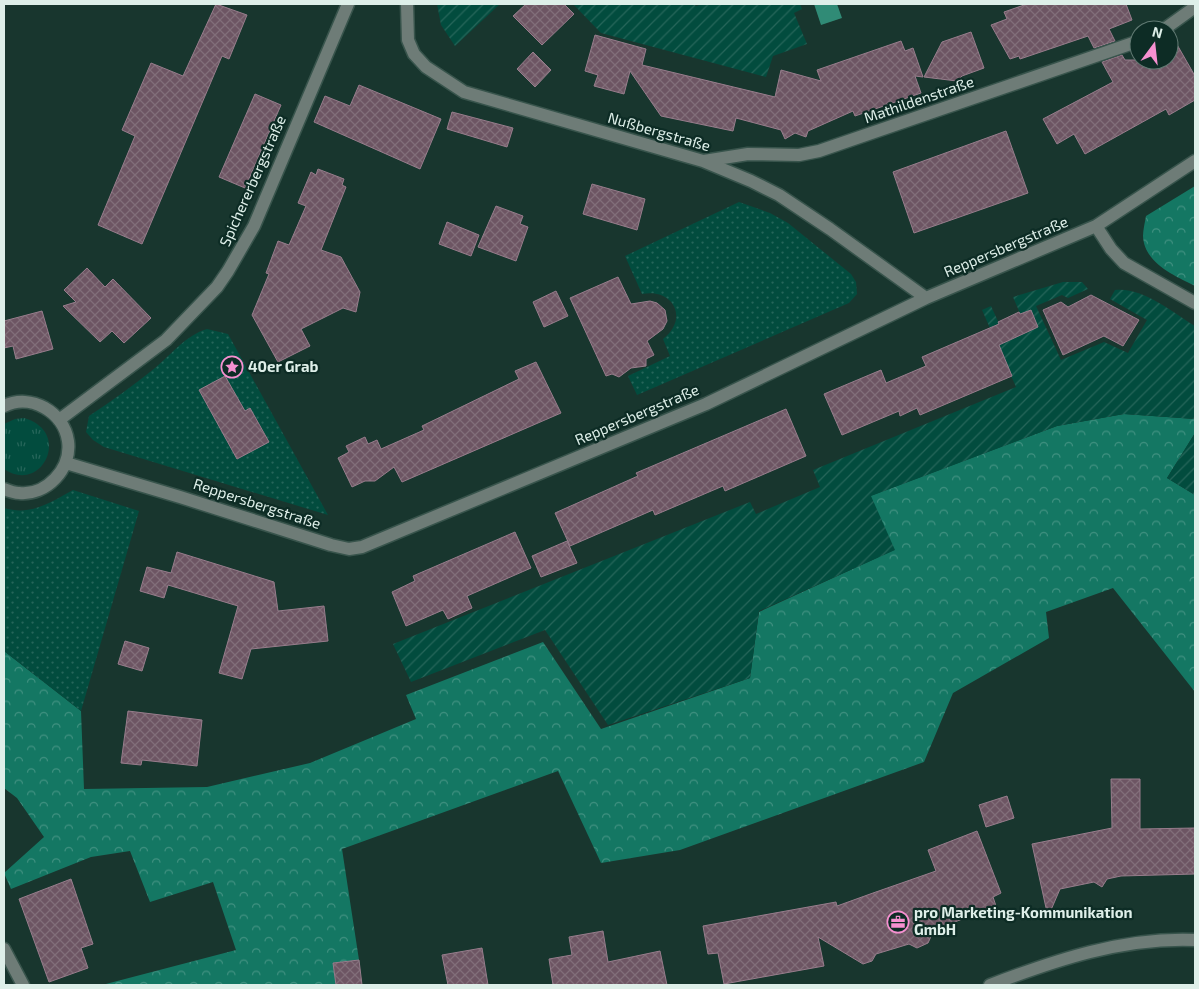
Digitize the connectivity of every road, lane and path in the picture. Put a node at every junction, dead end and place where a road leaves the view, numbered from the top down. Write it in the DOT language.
graph roads {
  1 [pos="348,4"];
  2 [pos="407,4"];
  3 [pos="1195,7"];
  4 [pos="1177,20"];
  5 [pos="1129,43"];
  6 [pos="703,161"];
  7 [pos="1195,161"];
  8 [pos="1096,226"];
  9 [pos="926,298"];
  10 [pos="1195,303"];
  11 [pos="4,406"];
  12 [pos="59,420"];
  13 [pos="66,463"];
  14 [pos="4,490"];
  15 [pos="1195,940"];
  16 [pos="4,949"];
  17 [pos="23,985"];
  18 [pos="990,985"];
  1 -- 12 [label="street, Spichererbergstraße"];
  2 -- 6 [label="street, Nußbergstraße"];
  3 -- 4 [label="street"];
  5 -- 6 [label="street, Mathildenstraße"];
  6 -- 9 [label="street, Nußbergstraße"];
  7 -- 8 [label="street, Reppersbergstraße"];
  8 -- 9 [label="street, Reppersbergstraße"];
  8 -- 10 [label="street"];
  9 -- 13 [label="street, Reppersbergstraße"];
  11 -- 12 [label="street"];
  12 -- 13 [label="street"];
  13 -- 14 [label="street"];
  15 -- 18 [label="street"];
  16 -- 17 [label="street"];
}
